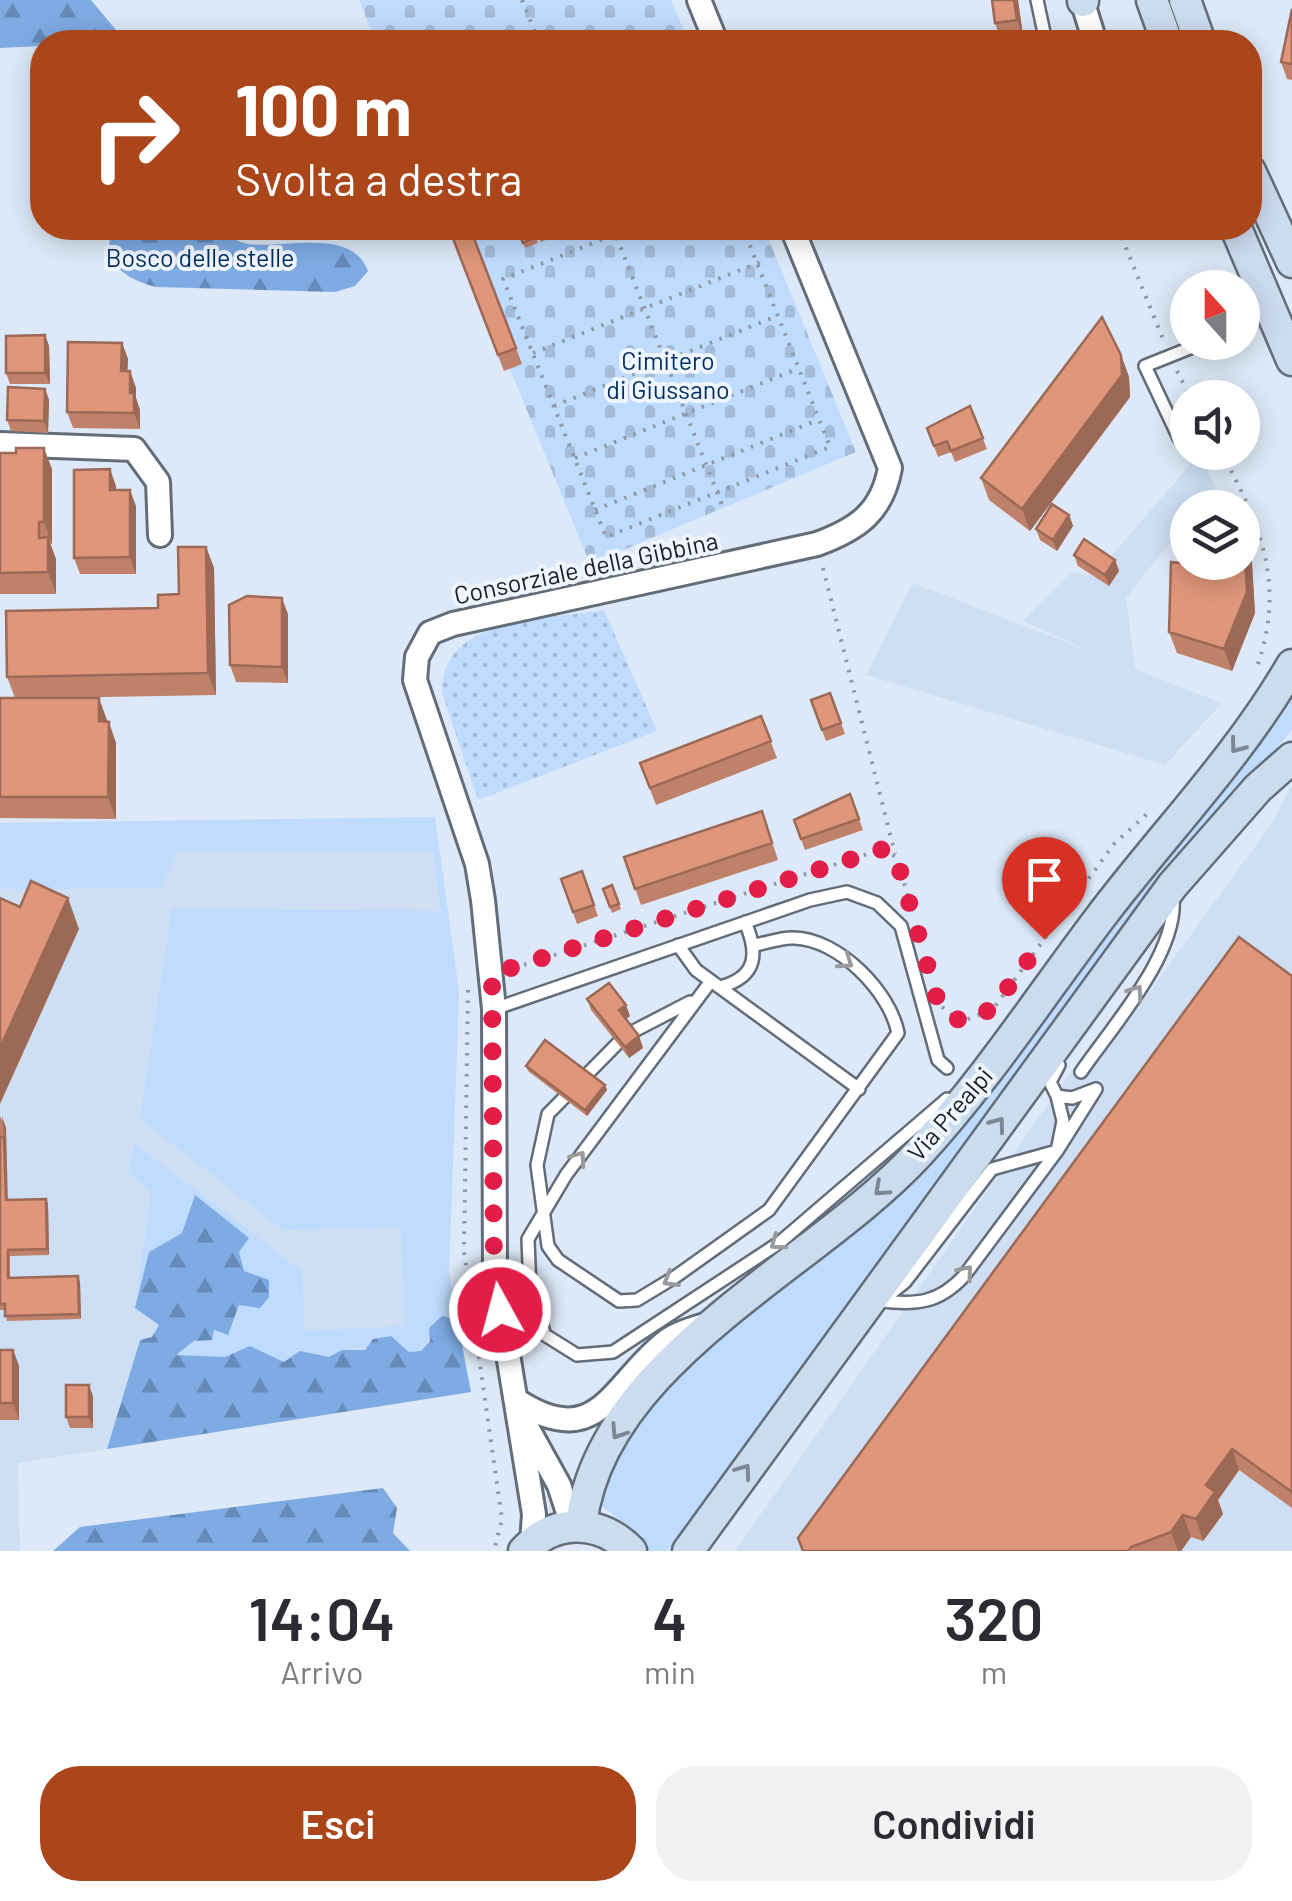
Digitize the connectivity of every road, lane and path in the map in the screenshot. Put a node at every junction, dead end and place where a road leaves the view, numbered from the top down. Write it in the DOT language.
graph roads {
  1 [pos="522,0"];
  2 [pos="699,0"];
  3 [pos="1036,0"];
  4 [pos="1083,0"];
  5 [pos="1152,0"];
  6 [pos="1185,0"];
  7 [pos="534,30"];
  8 [pos="711,30"];
  9 [pos="1043,30"];
  10 [pos="1092,30"];
  11 [pos="1163,30"];
  12 [pos="1196,30"];
  13 [pos="1262,196"];
  14 [pos="600,240"];
  15 [pos="617,240"];
  16 [pos="748,240"];
  17 [pos="797,240"];
  18 [pos="1123,240"];
  19 [pos="1241,240"];
  20 [pos="1291,257"];
  21 [pos="760,262"];
  22 [pos="778,316"];
  23 [pos="533,353"];
  24 [pos="1170,354"];
  25 [pos="1170,356"];
  26 [pos="1292,360"];
  27 [pos="798,368"];
  28 [pos="554,406"];
  29 [pos="1170,418"];
  30 [pos="819,420"];
  31 [pos="0,444"];
  32 [pos="574,458"];
  33 [pos="1231,470"];
  34 [pos="722,504"];
  35 [pos="595,510"];
  36 [pos="160,535"];
  37 [pos="817,544"];
  38 [pos="1292,665"];
  39 [pos="1256,672"];
  40 [pos="1292,758"];
  41 [pos="1160,801"];
  42 [pos="896,857"];
  43 [pos="1172,886"];
  44 [pos="915,918"];
  45 [pos="745,922"];
  46 [pos="678,945"];
  47 [pos="755,945"];
  48 [pos="1128,945"];
  49 [pos="1071,958"];
  50 [pos="492,974"];
  51 [pos="715,984"];
  52 [pos="698,998"];
  53 [pos="938,1002"];
  54 [pos="494,1009"];
  55 [pos="632,1032"];
  56 [pos="618,1042"];
  57 [pos="947,1068"];
  58 [pos="1080,1072"];
  59 [pos="859,1089"];
  60 [pos="1056,1096"];
  61 [pos="1057,1151"];
  62 [pos="542,1211"];
  63 [pos="881,1302"];
  64 [pos="716,1322"];
  65 [pos="853,1322"];
  66 [pos="518,1406"];
  67 [pos="576,1526"];
  68 [pos="528,1547"];
  69 [pos="693,1548"];
  70 [pos="494,1551"];
  71 [pos="631,1551"];
  1 -- 7 [label="path"];
  2 -- 8 [label="street"];
  3 -- 9 [label="lane"];
  4 -- 10 [label="street"];
  5 -- 11 [label="main road"];
  6 -- 12 [label="main road"];
  13 -- 20 [label="main road"];
  14 -- 23 [label="path"];
  15 -- 34 [label="path"];
  16 -- 21 [label="path"];
  17 -- 37 [label="street, Consorziale della Gibbina"];
  18 -- 24 [label="path"];
  19 -- 26 [label="main road"];
  21 -- 22 [label="path"];
  21 -- 23 [label="path"];
  22 -- 27 [label="path"];
  22 -- 28 [label="path"];
  23 -- 28 [label="path"];
  25 -- 29 [label="lane"];
  27 -- 30 [label="path"];
  27 -- 32 [label="path"];
  28 -- 32 [label="path"];
  30 -- 35 [label="path"];
  30 -- 35 [label="path"];
  31 -- 36 [label="street"];
  32 -- 35 [label="path"];
  33 -- 39 [label="path"];
  37 -- 42 [label="path"];
  37 -- 50 [label="street, Consorziale della Gibbina"];
  38 -- 49 [label="main road, Via Prealpi, one-way"];
  40 -- 43 [label="main road, Via Prealpi"];
  41 -- 53 [label="path"];
  42 -- 44 [label="path"];
  42 -- 50 [label="path"];
  43 -- 48 [label="main road, Via Prealpi"];
  58 -- 43 [label="lane, one-way"];
  45 -- 46 [label="lane"];
  45 -- 47 [label="lane"];
  45 -- 57 [label="lane"];
  46 -- 51 [label="lane"];
  46 -- 54 [label="lane"];
  47 -- 51 [label="lane"];
  47 -- 59 [label="lane, one-way"];
  48 -- 60 [label="lane"];
  65 -- 48 [label="main road, Via Prealpi, one-way"];
  49 -- 62 [label="lane, one-way"];
  49 -- 64 [label="main road, Via Prealpi, one-way"];
  50 -- 54 [label="street, Consorziale della Gibbina"];
  50 -- 70 [label="path"];
  51 -- 52 [label="lane"];
  51 -- 59 [label="lane"];
  52 -- 55 [label="lane"];
  62 -- 52 [label="lane, one-way"];
  54 -- 66 [label="street, Consorziale della Gibbina"];
  56 -- 62 [label="lane"];
  59 -- 62 [label="lane, one-way"];
  60 -- 61 [label="lane"];
  60 -- 61 [label="lane"];
  61 -- 63 [label="lane, Via Prealpi"];
  63 -- 61 [label="lane, one-way"];
  63 -- 65 [label="lane, Via Prealpi"];
  64 -- 66 [label="street"];
  64 -- 67 [label="main road, Via Prealpi, one-way"];
  69 -- 65 [label="main road, Via Prealpi, one-way"];
  66 -- 67 [label="street"];
  66 -- 68 [label="street, Consorziale della Gibbina"];
  67 -- 68 [label="main road"];
  67 -- 71 [label="main road"];
}
